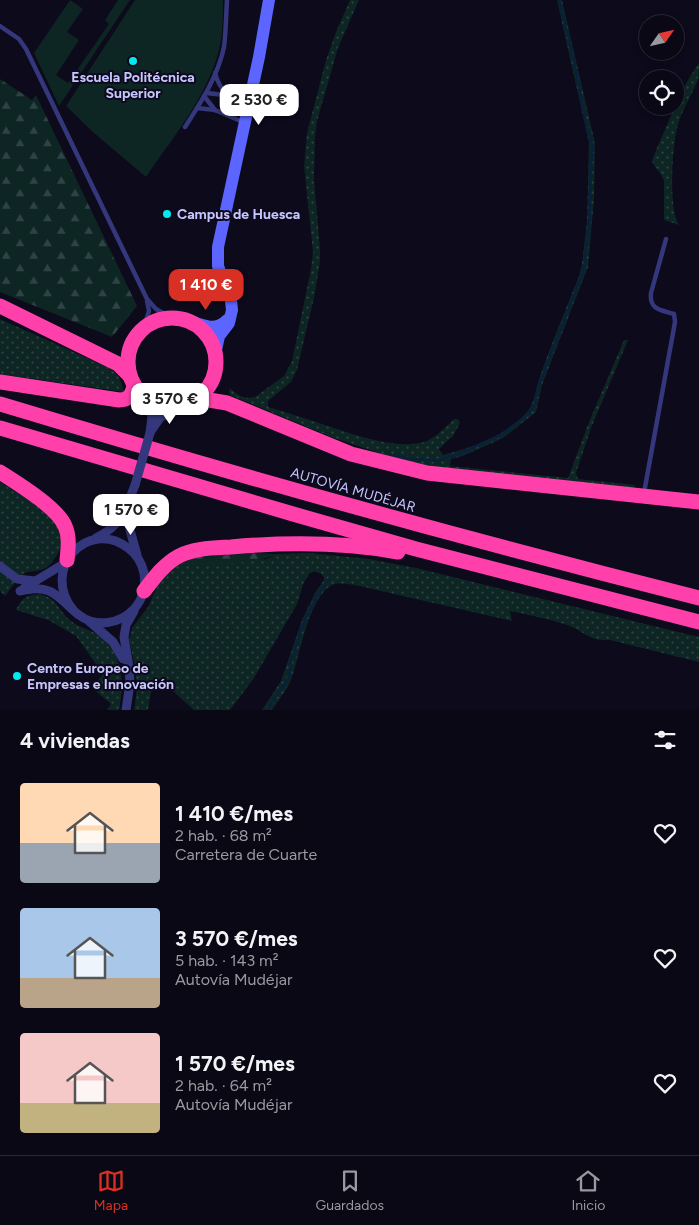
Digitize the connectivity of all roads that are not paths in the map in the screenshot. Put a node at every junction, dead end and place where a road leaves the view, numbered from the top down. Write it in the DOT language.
graph roads {
  1 [pos="226,0"];
  2 [pos="269,0"];
  3 [pos="0,26"];
  4 [pos="216,73"];
  5 [pos="205,94"];
  6 [pos="226,95"];
  7 [pos="197,108"];
  8 [pos="248,108"];
  9 [pos="215,110"];
  10 [pos="245,123"];
  11 [pos="185,127"];
  12 [pos="666,239"];
  13 [pos="147,300"];
  14 [pos="0,306"];
  15 [pos="232,314"];
  16 [pos="177,318"];
  17 [pos="139,332"];
  18 [pos="72,340"];
  19 [pos="215,355"];
  20 [pos="213,378"];
  21 [pos="0,382"];
  22 [pos="135,385"];
  23 [pos="227,402"];
  24 [pos="0,404"];
  25 [pos="186,404"];
  26 [pos="0,428"];
  27 [pos="150,433"];
  28 [pos="0,472"];
  29 [pos="135,484"];
  30 [pos="643,496"];
  31 [pos="699,502"];
  32 [pos="90,541"];
  33 [pos="433,553"];
  34 [pos="137,557"];
  35 [pos="66,562"];
  36 [pos="0,567"];
  37 [pos="36,581"];
  38 [pos="20,591"];
  39 [pos="144,591"];
  40 [pos="699,598"];
  41 [pos="136,606"];
  42 [pos="74,611"];
  43 [pos="89,620"];
  44 [pos="699,622"];
  45 [pos="129,675"];
  46 [pos="126,710"];
  1 -- 4 [label="lane"];
  2 -- 8 [label="street"];
  3 -- 13 [label="lane"];
  4 -- 5 [label="lane"];
  4 -- 6 [label="lane"];
  5 -- 6 [label="lane"];
  5 -- 7 [label="lane"];
  5 -- 9 [label="lane"];
  6 -- 8 [label="lane"];
  7 -- 9 [label="lane"];
  7 -- 11 [label="lane"];
  8 -- 10 [label="street"];
  9 -- 10 [label="lane"];
  10 -- 15 [label="street"];
  12 -- 30 [label="lane"];
  13 -- 16 [label="lane"];
  13 -- 17 [label="lane"];
  14 -- 18 [label="highway"];
  15 -- 16 [label="street"];
  15 -- 19 [label="street"];
  16 -- 17 [label="highway"];
  16 -- 19 [label="highway"];
  17 -- 18 [label="highway"];
  17 -- 22 [label="highway"];
  18 -- 22 [label="highway"];
  19 -- 20 [label="highway"];
  20 -- 23 [label="highway"];
  20 -- 25 [label="highway"];
  21 -- 22 [label="highway"];
  22 -- 25 [label="highway"];
  22 -- 27 [label="street"];
  23 -- 25 [label="highway"];
  23 -- 30 [label="highway"];
  24 -- 40 [label="highway, AUTOVÍA MUDÉJAR"];
  25 -- 27 [label="street"];
  26 -- 33 [label="highway"];
  27 -- 29 [label="street, bridge"];
  28 -- 35 [label="highway"];
  29 -- 32 [label="street"];
  29 -- 34 [label="street"];
  30 -- 31 [label="highway"];
  32 -- 34 [label="street"];
  32 -- 35 [label="street"];
  33 -- 39 [label="highway"];
  33 -- 44 [label="highway"];
  34 -- 39 [label="street"];
  35 -- 37 [label="street"];
  35 -- 42 [label="street"];
  36 -- 37 [label="street"];
  36 -- 38 [label="street"];
  37 -- 38 [label="street"];
  38 -- 42 [label="street"];
  39 -- 41 [label="street"];
  41 -- 43 [label="street"];
  41 -- 45 [label="street"];
  42 -- 43 [label="street"];
  43 -- 45 [label="street"];
  45 -- 46 [label="street"];
}
